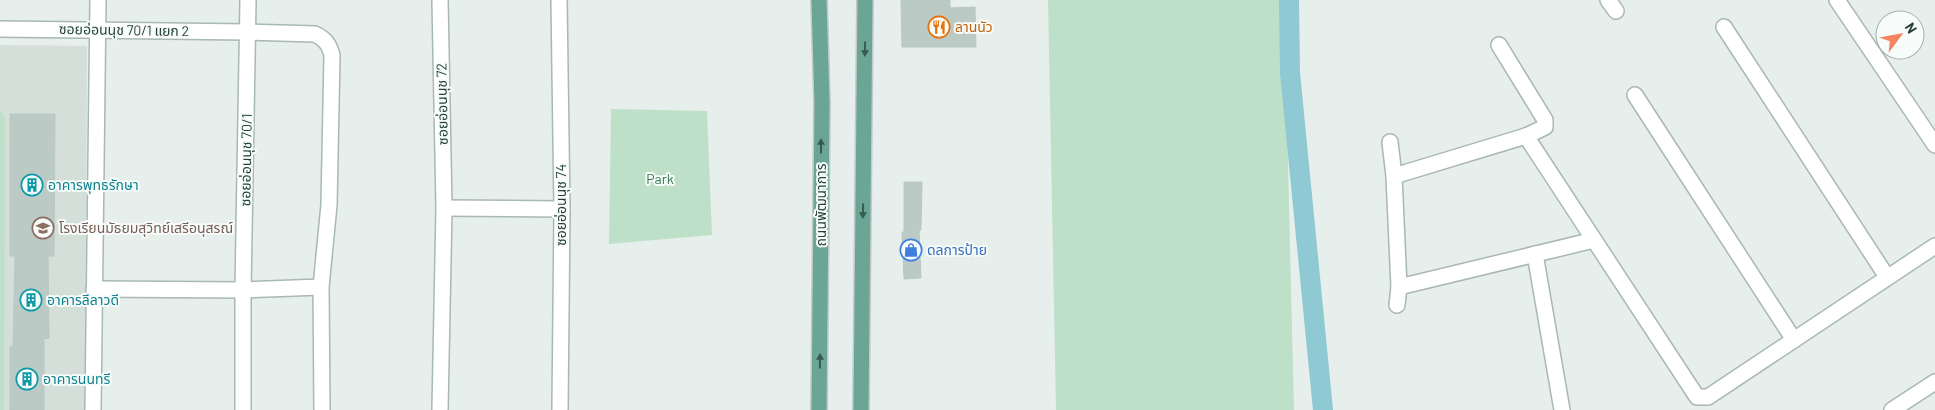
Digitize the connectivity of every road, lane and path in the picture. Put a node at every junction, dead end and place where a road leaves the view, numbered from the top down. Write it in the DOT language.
graph roads {
  1 [pos="98,0"];
  2 [pos="248,0"];
  3 [pos="440,0"];
  4 [pos="559,0"];
  5 [pos="819,0"];
  6 [pos="865,0"];
  7 [pos="1837,0"];
  8 [pos="1724,27"];
  9 [pos="0,29"];
  10 [pos="98,30"];
  11 [pos="248,32"];
  12 [pos="1499,45"];
  13 [pos="1635,95"];
  14 [pos="1526,136"];
  15 [pos="1390,142"];
  16 [pos="1935,145"];
  17 [pos="1394,176"];
  18 [pos="444,208"];
  19 [pos="562,210"];
  20 [pos="1594,240"];
  21 [pos="1935,246"];
  22 [pos="1535,254"];
  23 [pos="1887,276"];
  24 [pos="321,287"];
  25 [pos="1399,287"];
  26 [pos="94,289"];
  27 [pos="243,290"];
  28 [pos="1396,305"];
  29 [pos="1794,340"];
  30 [pos="1935,382"];
  31 [pos="93,410"];
  32 [pos="242,410"];
  33 [pos="322,410"];
  34 [pos="440,410"];
  35 [pos="560,410"];
  36 [pos="819,410"];
  37 [pos="861,410"];
  38 [pos="1562,410"];
  39 [pos="1892,410"];
  1 -- 10 [label="street"];
  2 -- 11 [label="street, ซอยอ่อนนุช 70/1"];
  3 -- 18 [label="street, ซอยอ่อนนุช 72"];
  4 -- 19 [label="street, ซอยอ่อนนุช 74"];
  36 -- 5 [label="main road, ถนนพัฒนาการ, one-way"];
  6 -- 37 [label="main road, one-way"];
  7 -- 16 [label="street"];
  8 -- 23 [label="street"];
  9 -- 10 [label="street, ซอยอ่อนนุช 70/1 แยก 2"];
  10 -- 11 [label="street, ซอยอ่อนนุช 70/1 แยก 2"];
  10 -- 26 [label="street"];
  11 -- 24 [label="street, ซอยอ่อนนุช 70/1 แยก 2"];
  11 -- 27 [label="street, ซอยอ่อนนุช 70/1"];
  12 -- 14 [label="street"];
  13 -- 29 [label="street"];
  14 -- 17 [label="street"];
  14 -- 20 [label="street"];
  15 -- 17 [label="street"];
  17 -- 25 [label="street"];
  18 -- 19 [label="street"];
  18 -- 34 [label="street, ซอยอ่อนนุช 72"];
  19 -- 35 [label="street, ซอยอ่อนนุช 74"];
  20 -- 22 [label="street"];
  20 -- 29 [label="street"];
  21 -- 23 [label="street"];
  22 -- 25 [label="street"];
  22 -- 38 [label="street"];
  23 -- 29 [label="street"];
  24 -- 27 [label="street"];
  24 -- 33 [label="street, ซอยอ่อนนุช 70/1 แยก 2"];
  25 -- 28 [label="street"];
  26 -- 27 [label="street"];
  26 -- 31 [label="street"];
  27 -- 32 [label="street, ซอยอ่อนนุช 70/1"];
  30 -- 39 [label="street"];
}
